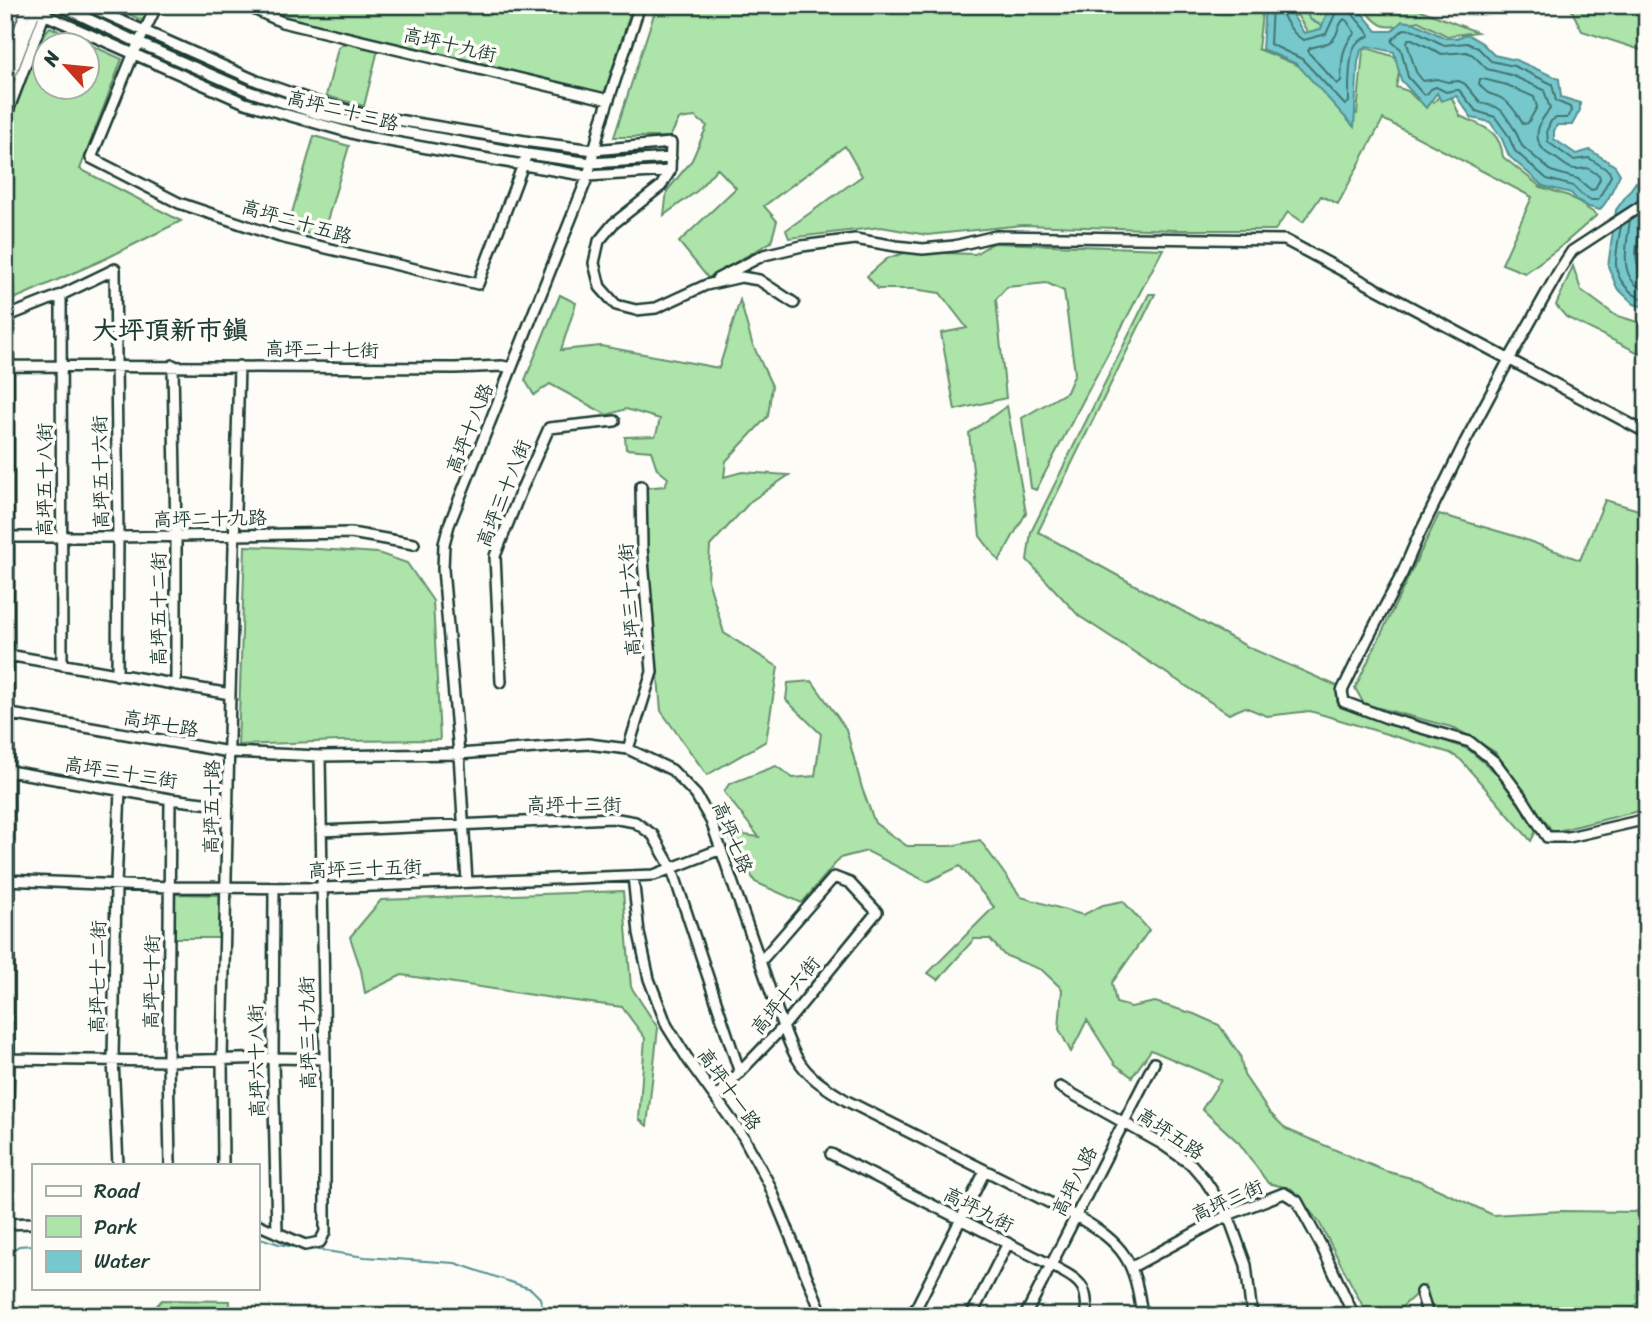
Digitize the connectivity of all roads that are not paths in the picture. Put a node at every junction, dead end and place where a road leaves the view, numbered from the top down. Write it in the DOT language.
graph roads {
  1 [pos="17,5"];
  2 [pos="59,5"];
  3 [pos="86,5"];
  4 [pos="157,5"];
  5 [pos="245,5"];
  6 [pos="640,5"];
  7 [pos="35,7"];
  8 [pos="144,32"];
  9 [pos="5,38"];
  10 [pos="139,43"];
  11 [pos="134,55"];
  12 [pos="5,67"];
  13 [pos="5,91"];
  14 [pos="609,100"];
  15 [pos="5,120"];
  16 [pos="594,150"];
  17 [pos="527,154"];
  18 [pos="671,158"];
  19 [pos="591,163"];
  20 [pos="523,165"];
  21 [pos="670,171"];
  22 [pos="588,176"];
  23 [pos="1647,202"];
  24 [pos="706,285"];
  25 [pos="61,295"];
  26 [pos="794,303"];
  27 [pos="1509,359"];
  28 [pos="61,365"];
  29 [pos="116,365"];
  30 [pos="173,365"];
  31 [pos="6,366"];
  32 [pos="239,366"];
  33 [pos="511,368"];
  34 [pos="615,421"];
  35 [pos="1647,433"];
  36 [pos="641,486"];
  37 [pos="234,535"];
  38 [pos="176,536"];
  39 [pos="7,537"];
  40 [pos="62,537"];
  41 [pos="118,537"];
  42 [pos="414,544"];
  43 [pos="8,655"];
  44 [pos="62,665"];
  45 [pos="117,675"];
  46 [pos="501,682"];
  47 [pos="176,685"];
  48 [pos="230,694"];
  49 [pos="7,713"];
  50 [pos="628,749"];
  51 [pos="229,752"];
  52 [pos="459,754"];
  53 [pos="320,756"];
  54 [pos="9,772"];
  55 [pos="120,790"];
  56 [pos="170,799"];
  57 [pos="228,806"];
  58 [pos="1647,818"];
  59 [pos="463,825"];
  60 [pos="321,831"];
  61 [pos="721,849"];
  62 [pos="672,869"];
  63 [pos="633,876"];
  64 [pos="7,881"];
  65 [pos="467,882"];
  66 [pos="116,886"];
  67 [pos="170,887"];
  68 [pos="227,888"];
  69 [pos="274,888"];
  70 [pos="323,888"];
  71 [pos="760,962"];
  72 [pos="783,1027"];
  73 [pos="272,1058"];
  74 [pos="325,1059"];
  75 [pos="7,1060"];
  76 [pos="113,1060"];
  77 [pos="222,1060"];
  78 [pos="167,1061"];
  79 [pos="1154,1063"];
  80 [pos="740,1073"];
  81 [pos="1060,1087"];
  82 [pos="716,1097"];
  83 [pos="1123,1122"];
  84 [pos="831,1154"];
  85 [pos="118,1164"];
  86 [pos="170,1164"];
  87 [pos="223,1164"];
  88 [pos="985,1171"];
  89 [pos="5,1198"];
  90 [pos="1228,1215"];
  91 [pos="1076,1216"];
  92 [pos="960,1219"];
  93 [pos="32,1223"];
  94 [pos="5,1224"];
  95 [pos="259,1225"];
  96 [pos="277,1233"];
  97 [pos="1008,1243"];
  98 [pos="1051,1265"];
  99 [pos="1132,1267"];
  100 [pos="1421,1292"];
  101 [pos="823,1316"];
  102 [pos="912,1316"];
  103 [pos="971,1316"];
  104 [pos="1025,1316"];
  105 [pos="1088,1316"];
  106 [pos="1142,1316"];
  107 [pos="1252,1316"];
  108 [pos="1354,1316"];
  109 [pos="1429,1316"];
  1 -- 9 [label="street"];
  2 -- 10 [label="street, 高坪二十三路"];
  3 -- 8 [label="street, 高坪二十三路"];
  4 -- 8 [label="street"];
  5 -- 14 [label="street, 高坪十九街"];
  6 -- 14 [label="street, 高坪十八路"];
  7 -- 11 [label="street, 高坪二十三路"];
  7 -- 12 [label="street"];
  7 -- 13 [label="street"];
  7 -- 15 [label="street"];
  8 -- 10 [label="street"];
  8 -- 16 [label="street, 高坪二十三路"];
  10 -- 11 [label="street"];
  10 -- 17 [label="street, 高坪二十三路"];
  11 -- 20 [label="street, 高坪二十三路"];
  11 -- 20 [label="street, 高坪二十五路"];
  14 -- 16 [label="street, 高坪十八路"];
  16 -- 18 [label="street, 高坪二十三路"];
  16 -- 19 [label="street, 高坪十八路"];
  17 -- 19 [label="street, 高坪二十三路"];
  17 -- 20 [label="street, 高坪二十五路"];
  18 -- 19 [label="street, 高坪二十三路"];
  18 -- 21 [label="street"];
  19 -- 22 [label="street, 高坪十八路"];
  20 -- 22 [label="street, 高坪二十三路"];
  21 -- 22 [label="street, 高坪二十三路"];
  21 -- 24 [label="street"];
  22 -- 33 [label="street, 高坪十八路"];
  23 -- 27 [label="street"];
  24 -- 26 [label="street"];
  24 -- 27 [label="street"];
  25 -- 28 [label="street, 高坪五十八街"];
  25 -- 29 [label="street, 高坪五十六街"];
  25 -- 31 [label="street"];
  27 -- 35 [label="street"];
  27 -- 58 [label="street"];
  28 -- 29 [label="street, 高坪二十七街"];
  28 -- 31 [label="street, 高坪二十七街"];
  28 -- 40 [label="street, 高坪五十八街"];
  29 -- 30 [label="street, 高坪二十七街"];
  29 -- 41 [label="street, 高坪五十六街"];
  30 -- 32 [label="street, 高坪二十七街"];
  30 -- 38 [label="street, 高坪五十二街"];
  31 -- 39 [label="street"];
  32 -- 33 [label="street, 高坪二十七街"];
  32 -- 37 [label="street, 高坪五十路"];
  33 -- 52 [label="street, 高坪十八路"];
  34 -- 46 [label="street, 高坪三十八街"];
  36 -- 50 [label="street, 高坪三十六街"];
  37 -- 38 [label="street, 高坪二十九路"];
  37 -- 42 [label="street, 高坪二十九路"];
  37 -- 48 [label="street, 高坪五十路"];
  38 -- 41 [label="street, 高坪二十九路"];
  38 -- 47 [label="street, 高坪五十二街"];
  39 -- 40 [label="street, 高坪二十九路"];
  39 -- 43 [label="street"];
  40 -- 41 [label="street, 高坪二十九路"];
  40 -- 44 [label="street, 高坪五十八街"];
  41 -- 45 [label="street, 高坪五十六街"];
  43 -- 44 [label="street"];
  43 -- 49 [label="street"];
  44 -- 45 [label="street"];
  45 -- 47 [label="street"];
  47 -- 48 [label="street"];
  48 -- 51 [label="street, 高坪五十路"];
  49 -- 51 [label="street, 高坪七路"];
  49 -- 54 [label="street"];
  50 -- 52 [label="street, 高坪七路"];
  50 -- 61 [label="street, 高坪七路"];
  51 -- 53 [label="street, 高坪七路"];
  51 -- 57 [label="street, 高坪五十路"];
  52 -- 53 [label="street, 高坪七路"];
  52 -- 59 [label="street, 高坪十八路"];
  53 -- 60 [label="street, 高坪三十九街"];
  54 -- 55 [label="street, 高坪三十三街"];
  54 -- 64 [label="street"];
  55 -- 56 [label="street, 高坪三十三街"];
  55 -- 66 [label="street, 高坪七十二街"];
  56 -- 57 [label="street, 高坪三十三街"];
  56 -- 67 [label="street, 高坪七十街"];
  57 -- 68 [label="street, 高坪五十路"];
  59 -- 60 [label="street, 高坪十三街"];
  59 -- 62 [label="street, 高坪十三街"];
  59 -- 65 [label="street, 高坪十八路"];
  60 -- 70 [label="street, 高坪三十九街"];
  61 -- 62 [label="street, 高坪三十五街"];
  61 -- 71 [label="street, 高坪七路"];
  62 -- 63 [label="street, 高坪三十五街"];
  62 -- 80 [label="street, 高坪十三街"];
  63 -- 65 [label="street, 高坪三十五街"];
  63 -- 82 [label="street, 高坪十一路"];
  64 -- 66 [label="street, 高坪三十五街"];
  64 -- 75 [label="street"];
  65 -- 70 [label="street, 高坪三十五街"];
  66 -- 67 [label="street, 高坪三十五街"];
  66 -- 76 [label="street, 高坪七十二街"];
  67 -- 68 [label="street, 高坪三十五街"];
  67 -- 78 [label="street, 高坪七十街"];
  68 -- 69 [label="street, 高坪三十五街"];
  68 -- 77 [label="street, 高坪五十路"];
  69 -- 70 [label="street, 高坪三十五街"];
  69 -- 73 [label="street, 高坪六十八街"];
  70 -- 74 [label="street, 高坪三十九街"];
  71 -- 72 [label="street, 高坪七路"];
  71 -- 72 [label="street, 高坪十六街"];
  72 -- 80 [label="street, 高坪十六街"];
  72 -- 88 [label="street, 高坪七路"];
  73 -- 74 [label="street"];
  73 -- 77 [label="street"];
  73 -- 96 [label="street, 高坪六十八街"];
  74 -- 96 [label="street, 高坪三十九街"];
  75 -- 76 [label="street"];
  75 -- 89 [label="street"];
  76 -- 78 [label="street"];
  76 -- 85 [label="street, 高坪七十二街"];
  77 -- 78 [label="street"];
  77 -- 87 [label="street, 高坪五十路"];
  78 -- 86 [label="street, 高坪七十街"];
  79 -- 83 [label="street, 高坪八路"];
  80 -- 82 [label="street, 高坪十六街"];
  81 -- 83 [label="street, 高坪五路"];
  82 -- 101 [label="street, 高坪十一路"];
  83 -- 90 [label="street, 高坪五路"];
  83 -- 91 [label="street, 高坪八路"];
  84 -- 92 [label="street, 高坪九街"];
  88 -- 91 [label="street, 高坪七路"];
  88 -- 92 [label="street"];
  90 -- 99 [label="street, 高坪三街"];
  90 -- 107 [label="street, 高坪五路"];
  90 -- 108 [label="street, 高坪三街"];
  91 -- 98 [label="street, 高坪八路"];
  91 -- 99 [label="street, 高坪七路"];
  92 -- 97 [label="street, 高坪九街"];
  92 -- 102 [label="street"];
  93 -- 94 [label="street"];
  95 -- 96 [label="street, 高坪三十九街"];
  97 -- 98 [label="street, 高坪九街"];
  97 -- 103 [label="street"];
  98 -- 104 [label="street, 高坪八路"];
  98 -- 105 [label="street, 高坪九街"];
  99 -- 106 [label="street, 高坪七路"];
  100 -- 109 [label="street"];
}
